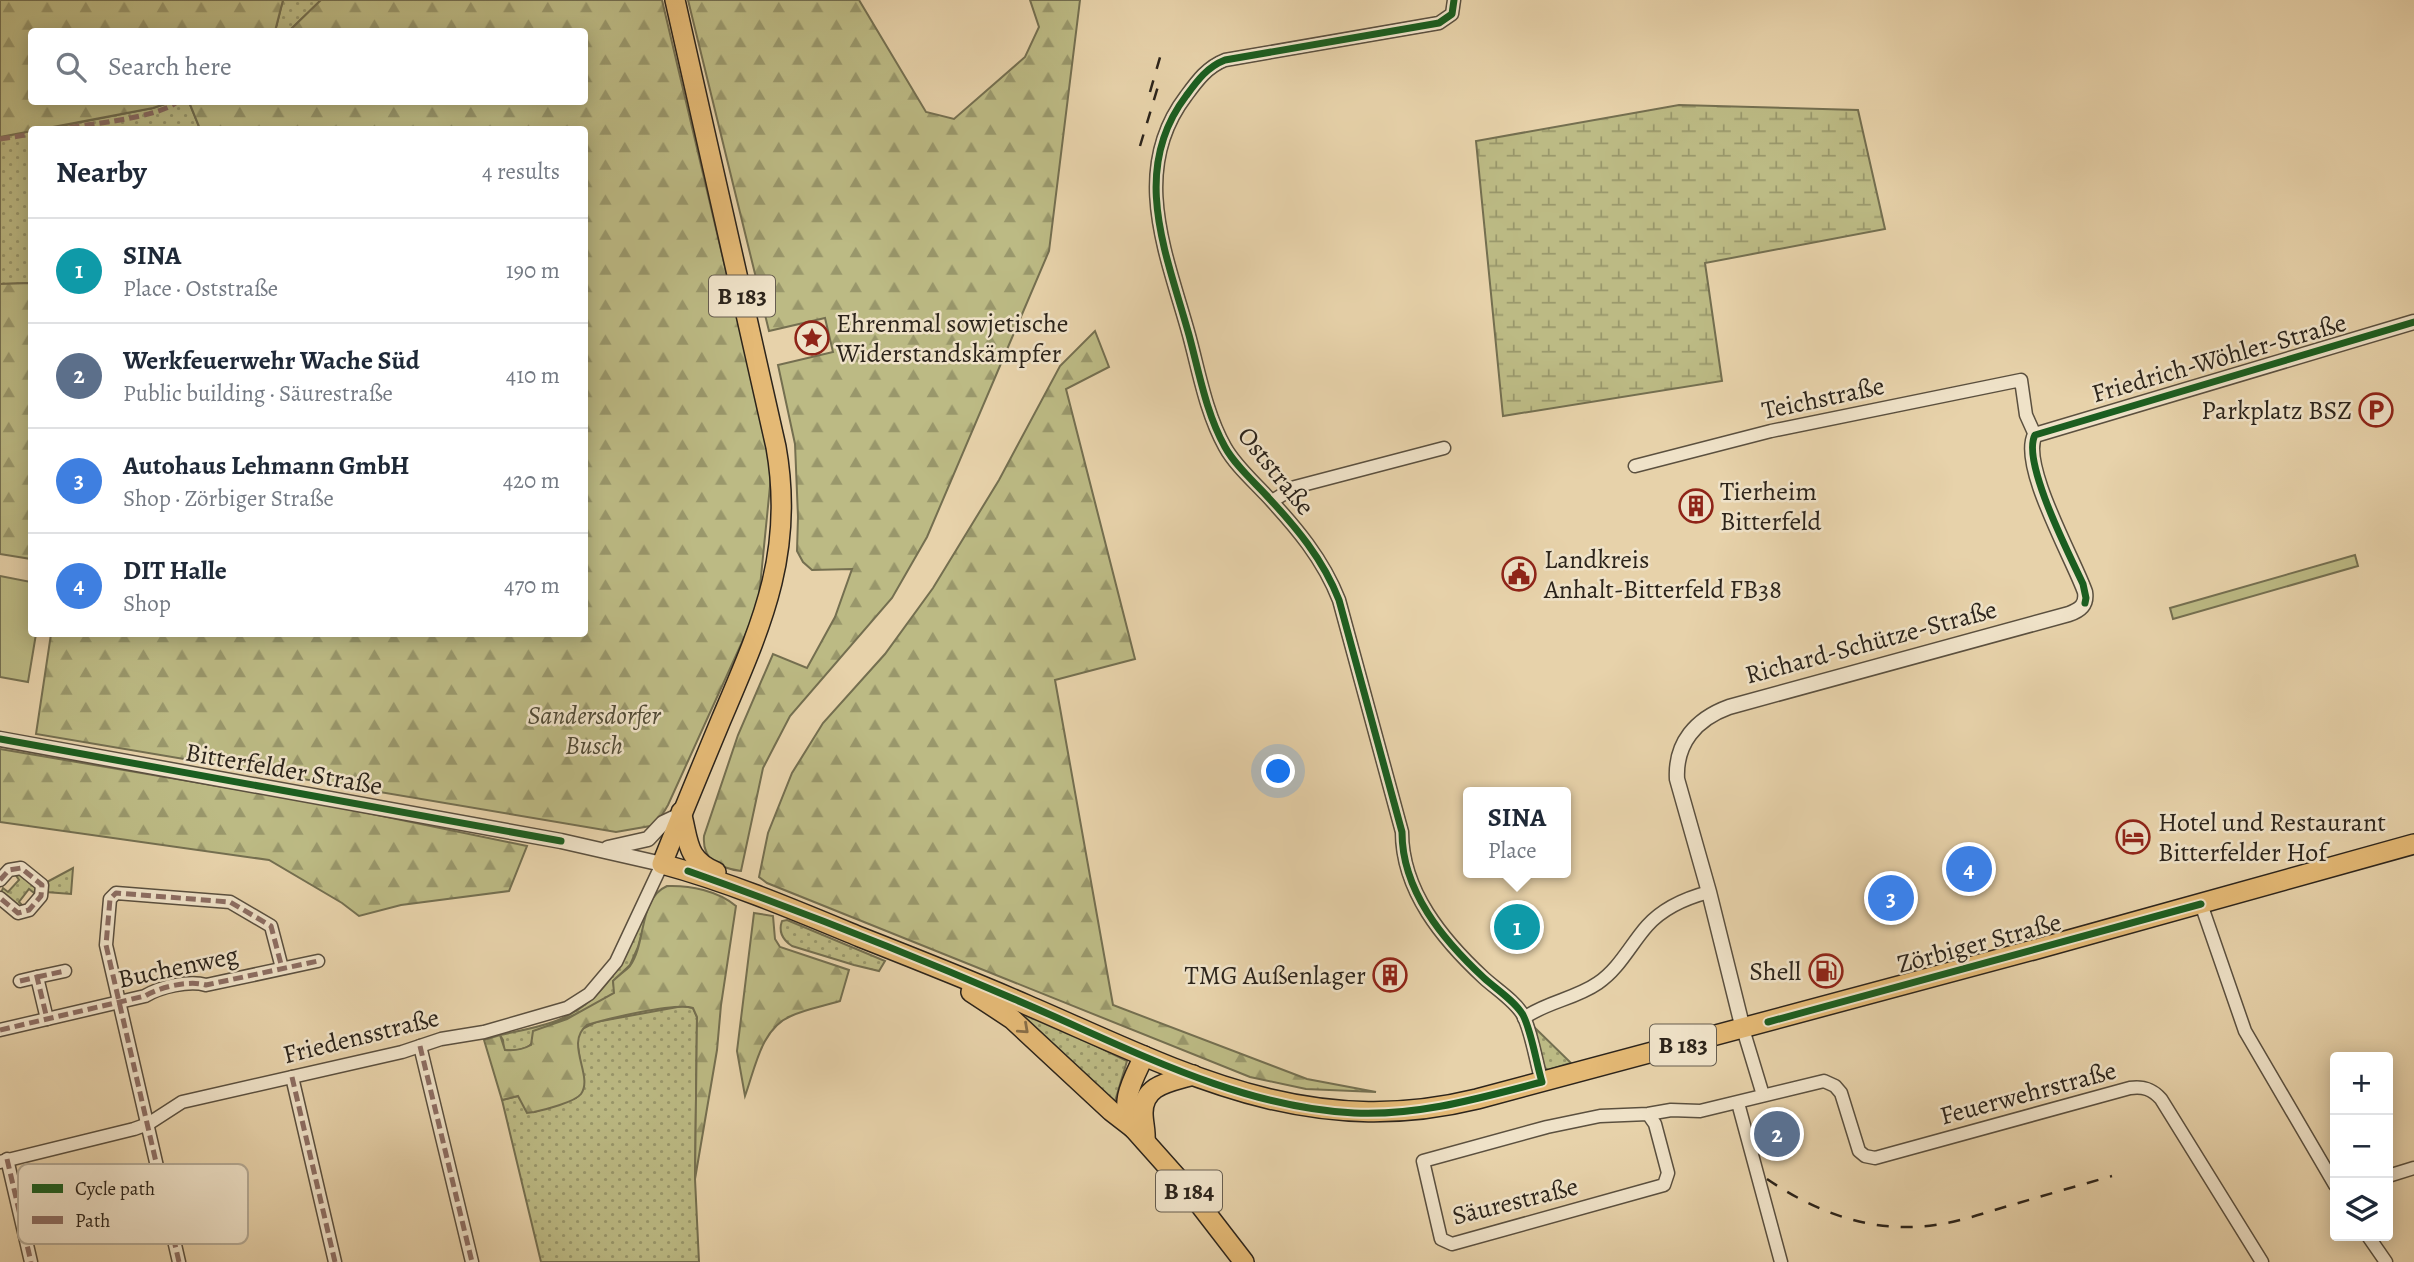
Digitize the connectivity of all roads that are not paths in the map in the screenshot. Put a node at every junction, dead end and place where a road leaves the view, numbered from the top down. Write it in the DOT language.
graph roads {
  1 [pos="675,0"];
  2 [pos="1454,0"];
  3 [pos="2414,322"];
  4 [pos="2035,435"];
  5 [pos="1444,448"];
  6 [pos="1635,466"];
  7 [pos="1272,501"];
  8 [pos="0,739"];
  9 [pos="681,814"];
  10 [pos="2414,844"];
  11 [pos="603,849"];
  12 [pos="662,864"];
  13 [pos="0,880"];
  14 [pos="727,885"];
  15 [pos="1709,892"];
  16 [pos="2201,904"];
  17 [pos="2,905"];
  18 [pos="318,961"];
  19 [pos="927,964"];
  20 [pos="282,968"];
  21 [pos="65,971"];
  22 [pos="37,977"];
  23 [pos="20,981"];
  24 [pos="119,1003"];
  25 [pos="1524,1018"];
  26 [pos="47,1019"];
  27 [pos="1743,1029"];
  28 [pos="0,1030"];
  29 [pos="420,1046"];
  30 [pos="1144,1056"];
  31 [pos="1193,1075"];
  32 [pos="292,1077"];
  33 [pos="1542,1082"];
  34 [pos="1763,1095"];
  35 [pos="1738,1102"];
  36 [pos="1648,1114"];
  37 [pos="148,1124"];
  38 [pos="1139,1135"];
  39 [pos="4,1161"];
  40 [pos="157,1164"];
  41 [pos="2414,1168"];
  42 [pos="2393,1174"];
  43 [pos="2331,1178"];
  44 [pos="18,1213"];
  45 [pos="2371,1241"];
  46 [pos="26,1244"];
  47 [pos="175,1244"];
  48 [pos="31,1262"];
  49 [pos="179,1262"];
  50 [pos="335,1262"];
  51 [pos="472,1262"];
  52 [pos="1244,1262"];
  53 [pos="1781,1262"];
  54 [pos="2262,1262"];
  55 [pos="2386,1262"];
  1 -- 9 [label="main road, B 183"];
  2 -- 7 [label="street, Oststraße"];
  3 -- 4 [label="street, Friedrich-Wöhler-Straße"];
  4 -- 6 [label="street, Teichstraße"];
  4 -- 15 [label="street, Richard-Schütze-Straße"];
  5 -- 7 [label="street"];
  7 -- 25 [label="street, Oststraße"];
  8 -- 11 [label="street, Bitterfelder Straße"];
  9 -- 11 [label="street"];
  9 -- 12 [label="main road, B 183"];
  9 -- 14 [label="main road, B 183"];
  10 -- 16 [label="main road, Zörbiger Straße / B 183"];
  11 -- 12 [label="street, Bitterfelder Straße"];
  12 -- 14 [label="main road, B 183"];
  12 -- 29 [label="street, Friedensstraße"];
  13 -- 17 [label="street"];
  14 -- 19 [label="main road, B 183"];
  15 -- 25 [label="street"];
  15 -- 27 [label="street"];
  16 -- 27 [label="main road, Zörbiger Straße / B 183"];
  16 -- 43 [label="street"];
  18 -- 20 [label="street, Buchenweg"];
  19 -- 30 [label="main road, B 183"];
  19 -- 38 [label="main road, B 184, one-way"];
  20 -- 24 [label="street, Buchenweg"];
  20 -- 24 [label="street"];
  21 -- 22 [label="street"];
  22 -- 23 [label="street"];
  22 -- 26 [label="street"];
  24 -- 26 [label="street, Buchenweg"];
  24 -- 37 [label="street"];
  25 -- 33 [label="street, Oststraße"];
  26 -- 28 [label="street, Buchenweg"];
  27 -- 33 [label="main road, Zörbiger Straße / B 183"];
  27 -- 34 [label="street"];
  29 -- 32 [label="street, Friedensstraße"];
  29 -- 51 [label="street"];
  30 -- 31 [label="main road, Zörbiger Straße / B 183"];
  30 -- 38 [label="main road"];
  31 -- 33 [label="main road, Zörbiger Straße / B 183"];
  31 -- 38 [label="main road"];
  32 -- 37 [label="street, Friedensstraße"];
  32 -- 50 [label="street"];
  34 -- 35 [label="street, Säurestraße"];
  34 -- 54 [label="street, Feuerwehrstraße"];
  35 -- 36 [label="street, Säurestraße"];
  35 -- 53 [label="street"];
  36 -- 36 [label="street, Säurestraße"];
  37 -- 39 [label="street, Friedensstraße"];
  37 -- 40 [label="street"];
  38 -- 52 [label="main road, B 184"];
  39 -- 44 [label="street"];
  41 -- 42 [label="street"];
  45 -- 55 [label="street"];
  46 -- 48 [label="street"];
  47 -- 49 [label="street"];
}
